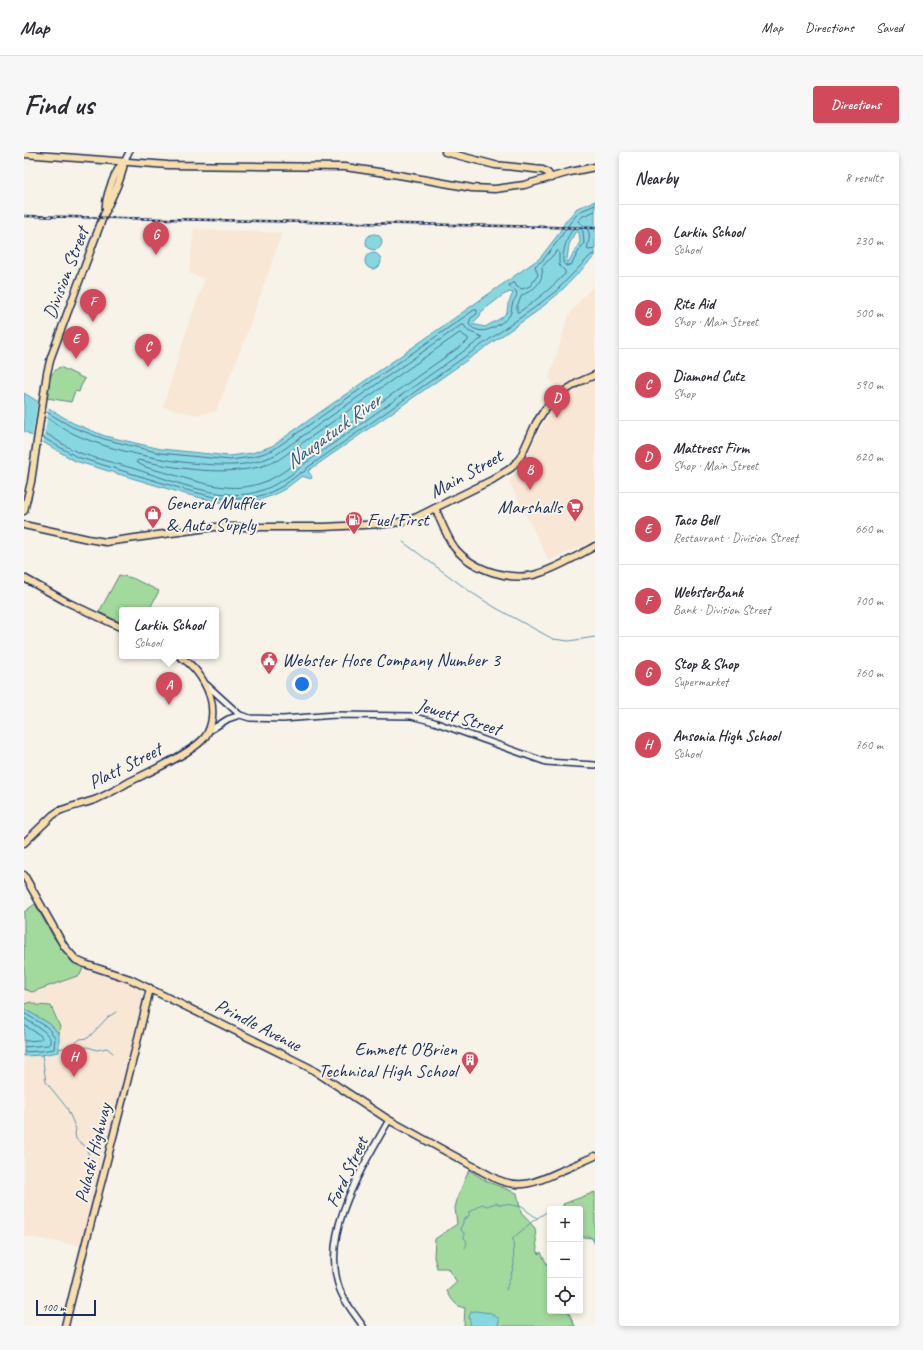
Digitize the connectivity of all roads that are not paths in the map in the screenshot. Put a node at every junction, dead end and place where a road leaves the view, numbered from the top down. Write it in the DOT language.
graph roads {
  1 [pos="129,152"];
  2 [pos="445,152"];
  3 [pos="24,154"];
  4 [pos="124,162"];
  5 [pos="595,167"];
  6 [pos="532,170"];
  7 [pos="551,178"];
  8 [pos="540,181"];
  9 [pos="595,375"];
  10 [pos="435,508"];
  11 [pos="24,512"];
  12 [pos="24,525"];
  13 [pos="595,546"];
  14 [pos="24,578"];
  15 [pos="119,627"];
  16 [pos="183,659"];
  17 [pos="204,683"];
  18 [pos="240,715"];
  19 [pos="209,731"];
  20 [pos="595,765"];
  21 [pos="24,843"];
  22 [pos="24,875"];
  23 [pos="150,988"];
  24 [pos="389,1120"];
  25 [pos="595,1156"];
  26 [pos="65,1326"];
  27 [pos="364,1326"];
  1 -- 4 [label="street, Division Street"];
  2 -- 6 [label="main road"];
  3 -- 4 [label="main road"];
  4 -- 8 [label="main road"];
  4 -- 11 [label="main road, Division Street"];
  5 -- 7 [label="main road"];
  6 -- 7 [label="main road"];
  6 -- 8 [label="main road"];
  7 -- 8 [label="main road"];
  9 -- 10 [label="main road, Main Street"];
  10 -- 12 [label="main road, Main Street"];
  10 -- 13 [label="main road"];
  14 -- 15 [label="main road"];
  16 -- 17 [label="main road"];
  17 -- 18 [label="street"];
  17 -- 19 [label="main road"];
  18 -- 19 [label="street, Platt Street"];
  18 -- 20 [label="street, Jewett Street"];
  19 -- 21 [label="main road, Platt Street"];
  22 -- 23 [label="main road, Prindle Avenue"];
  23 -- 24 [label="main road, Prindle Avenue"];
  23 -- 26 [label="main road, Pulaski Highway"];
  24 -- 25 [label="main road, Prindle Avenue"];
  24 -- 27 [label="street, Ford Street"];
}
